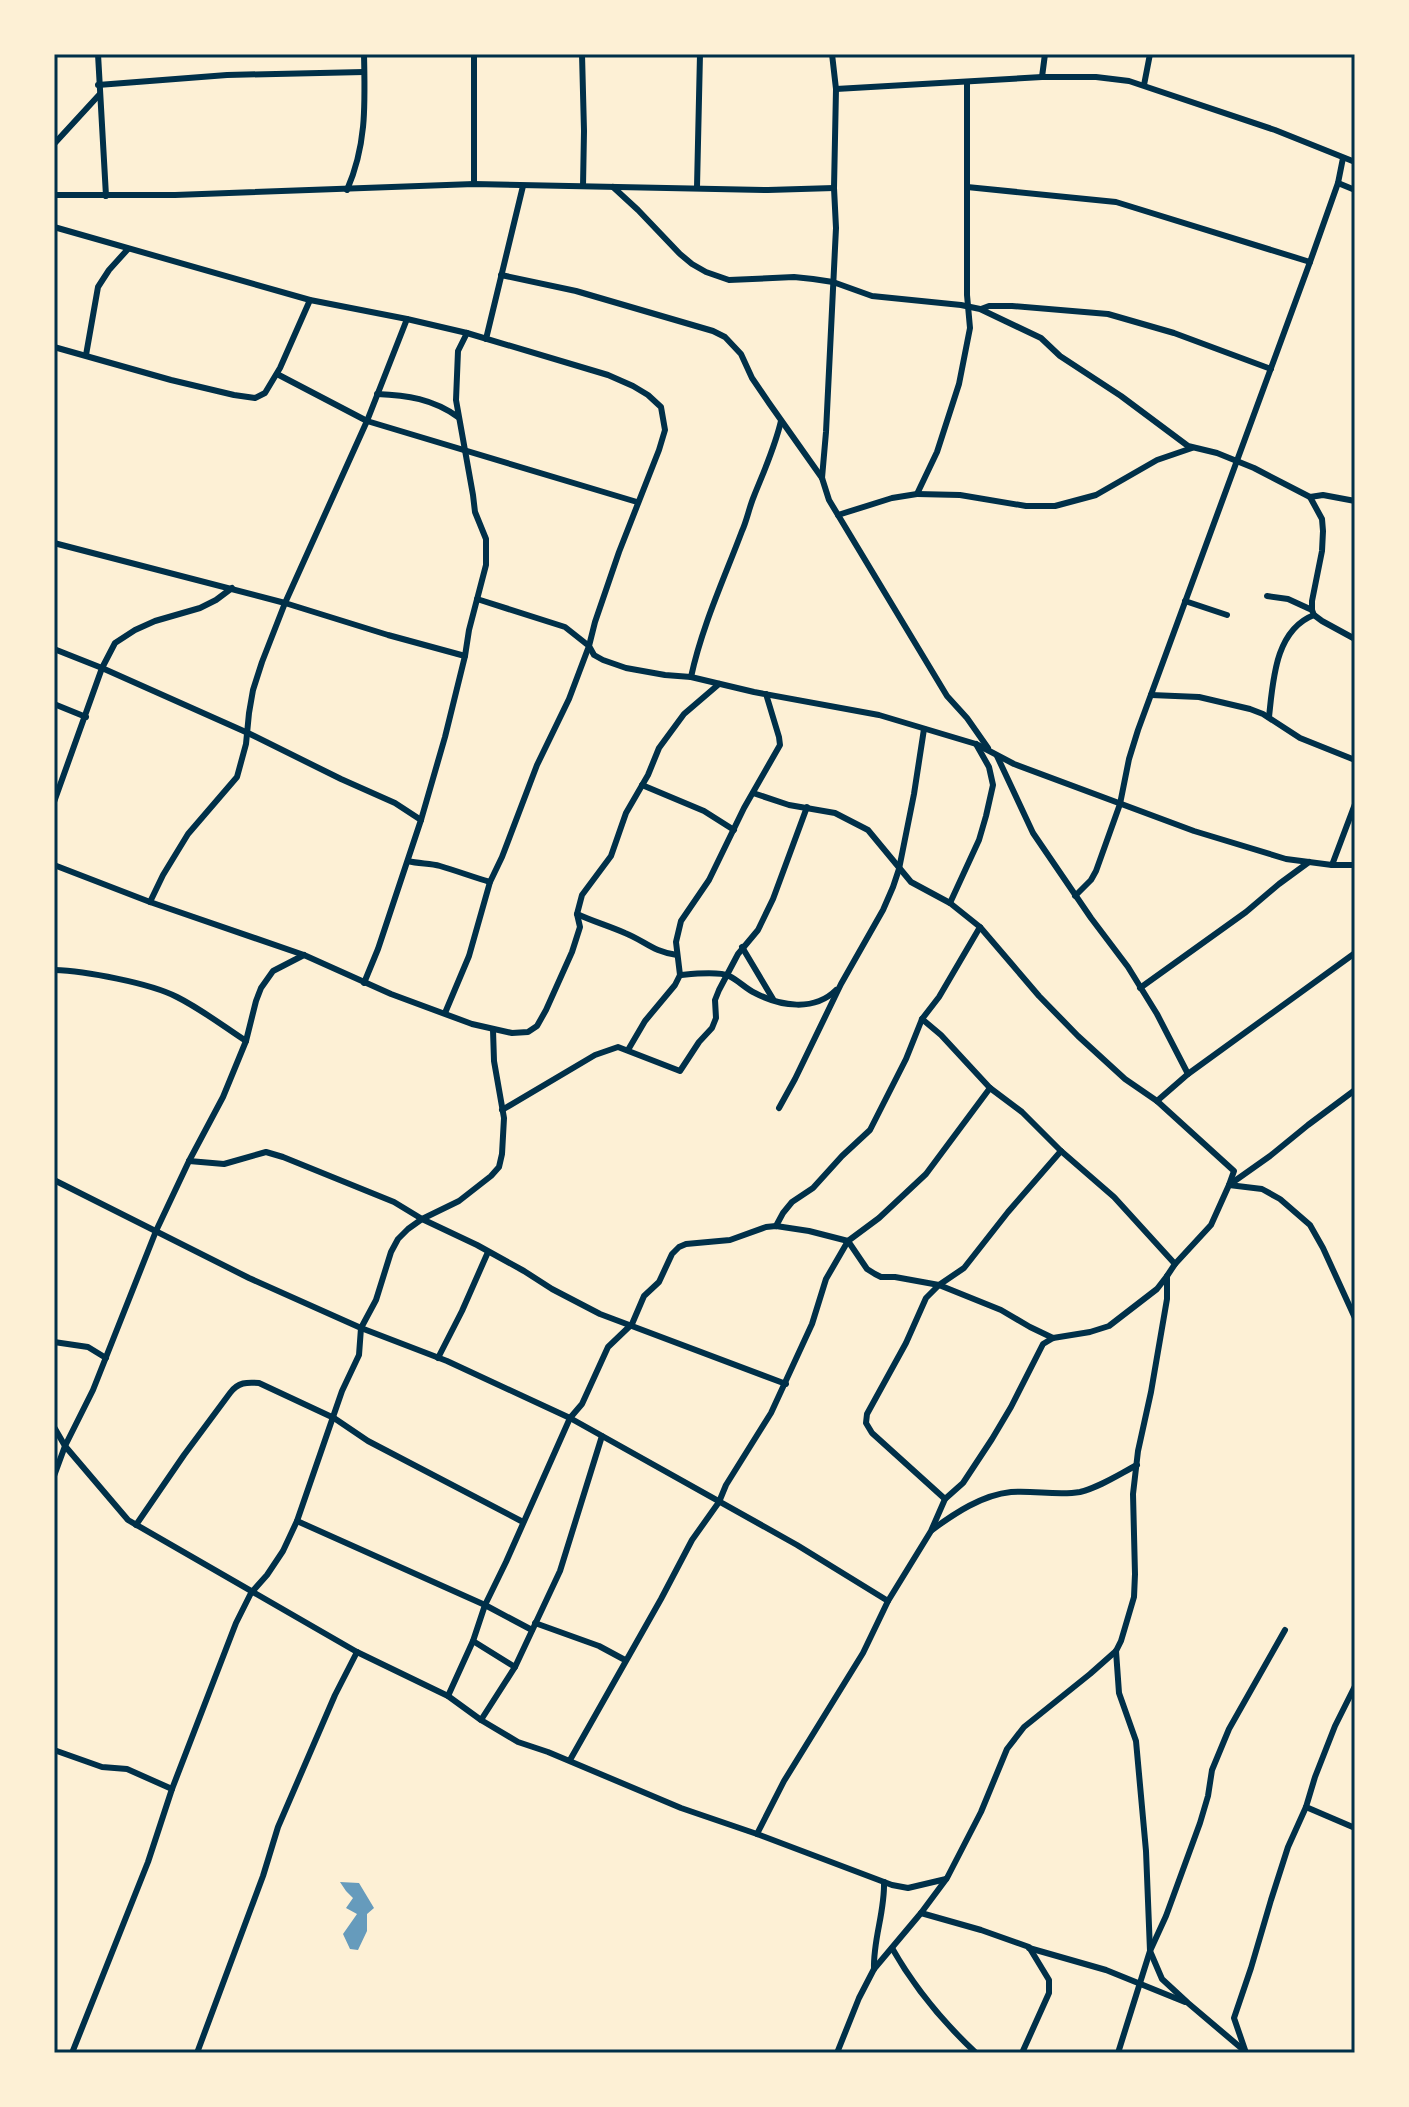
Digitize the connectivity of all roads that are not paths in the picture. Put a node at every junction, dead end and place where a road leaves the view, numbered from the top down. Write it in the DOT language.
graph roads {
  1 [pos="98,54"];
  2 [pos="364,54"];
  3 [pos="474,54"];
  4 [pos="582,54"];
  5 [pos="700,54"];
  6 [pos="832,54"];
  7 [pos="1045,54"];
  8 [pos="1150,54"];
  9 [pos="364,72"];
  10 [pos="1042,77"];
  11 [pos="967,82"];
  12 [pos="98,85"];
  13 [pos="1144,85"];
  14 [pos="836,89"];
  15 [pos="99,95"];
  16 [pos="54,144"];
  17 [pos="1343,158"];
  18 [pos="1355,162"];
  19 [pos="1338,183"];
  20 [pos="474,184"];
  21 [pos="523,186"];
  22 [pos="583,186"];
  23 [pos="613,187"];
  24 [pos="697,187"];
  25 [pos="967,187"];
  26 [pos="834,188"];
  27 [pos="347,190"];
  28 [pos="1355,190"];
  29 [pos="54,195"];
  30 [pos="106,196"];
  31 [pos="54,227"];
  32 [pos="128,249"];
  33 [pos="1310,262"];
  34 [pos="501,275"];
  35 [pos="833,282"];
  36 [pos="310,300"];
  37 [pos="969,307"];
  38 [pos="980,309"];
  39 [pos="407,319"];
  40 [pos="467,333"];
  41 [pos="486,339"];
  42 [pos="54,347"];
  43 [pos="86,355"];
  44 [pos="1271,369"];
  45 [pos="277,374"];
  46 [pos="377,394"];
  47 [pos="458,417"];
  48 [pos="367,421"];
  49 [pos="781,421"];
  50 [pos="1193,448"];
  51 [pos="465,451"];
  52 [pos="1235,460"];
  53 [pos="822,478"];
  54 [pos="917,494"];
  55 [pos="1310,497"];
  56 [pos="1355,501"];
  57 [pos="637,502"];
  58 [pos="838,515"];
  59 [pos="54,543"];
  60 [pos="232,588"];
  61 [pos="1267,596"];
  62 [pos="477,599"];
  63 [pos="1185,601"];
  64 [pos="285,603"];
  65 [pos="1313,613"];
  66 [pos="1227,615"];
  67 [pos="1355,639"];
  68 [pos="589,646"];
  69 [pos="54,649"];
  70 [pos="465,656"];
  71 [pos="102,668"];
  72 [pos="691,677"];
  73 [pos="719,684"];
  74 [pos="766,694"];
  75 [pos="1151,695"];
  76 [pos="54,704"];
  77 [pos="86,717"];
  78 [pos="1269,717"];
  79 [pos="924,729"];
  80 [pos="248,733"];
  81 [pos="976,744"];
  82 [pos="993,752"];
  83 [pos="1355,760"];
  84 [pos="642,785"];
  85 [pos="753,793"];
  86 [pos="54,802"];
  87 [pos="1120,804"];
  88 [pos="1355,804"];
  89 [pos="807,807"];
  90 [pos="421,820"];
  91 [pos="734,830"];
  92 [pos="408,861"];
  93 [pos="1309,862"];
  94 [pos="54,865"];
  95 [pos="1332,865"];
  96 [pos="1355,865"];
  97 [pos="899,869"];
  98 [pos="490,882"];
  99 [pos="1075,896"];
  100 [pos="150,902"];
  101 [pos="950,903"];
  102 [pos="577,914"];
  103 [pos="980,927"];
  104 [pos="742,947"];
  105 [pos="1355,953"];
  106 [pos="304,955"];
  107 [pos="677,955"];
  108 [pos="54,970"];
  109 [pos="726,974"];
  110 [pos="680,975"];
  111 [pos="364,983"];
  112 [pos="841,984"];
  113 [pos="1140,988"];
  114 [pos="773,999"];
  115 [pos="445,1013"];
  116 [pos="922,1019"];
  117 [pos="493,1030"];
  118 [pos="246,1041"];
  119 [pos="628,1050"];
  120 [pos="1188,1074"];
  121 [pos="990,1088"];
  122 [pos="1355,1090"];
  123 [pos="1157,1101"];
  124 [pos="779,1108"];
  125 [pos="502,1110"];
  126 [pos="1061,1151"];
  127 [pos="189,1161"];
  128 [pos="54,1180"];
  129 [pos="1229,1185"];
  130 [pos="422,1219"];
  131 [pos="776,1226"];
  132 [pos="156,1231"];
  133 [pos="848,1241"];
  134 [pos="488,1252"];
  135 [pos="1175,1264"];
  136 [pos="1167,1276"];
  137 [pos="939,1285"];
  138 [pos="1355,1318"];
  139 [pos="632,1324"];
  140 [pos="361,1328"];
  141 [pos="1053,1338"];
  142 [pos="54,1342"];
  143 [pos="106,1358"];
  144 [pos="438,1358"];
  145 [pos="786,1384"];
  146 [pos="334,1418"];
  147 [pos="570,1418"];
  148 [pos="54,1427"];
  149 [pos="602,1436"];
  150 [pos="65,1446"];
  151 [pos="1137,1465"];
  152 [pos="54,1476"];
  153 [pos="945,1499"];
  154 [pos="719,1502"];
  155 [pos="297,1521"];
  156 [pos="523,1522"];
  157 [pos="136,1525"];
  158 [pos="931,1531"];
  159 [pos="251,1593"];
  160 [pos="888,1601"];
  161 [pos="485,1605"];
  162 [pos="534,1626"];
  163 [pos="1285,1630"];
  164 [pos="473,1641"];
  165 [pos="1116,1651"];
  166 [pos="357,1652"];
  167 [pos="625,1660"];
  168 [pos="515,1667"];
  169 [pos="1355,1686"];
  170 [pos="448,1696"];
  171 [pos="481,1720"];
  172 [pos="54,1750"];
  173 [pos="570,1760"];
  174 [pos="172,1789"];
  175 [pos="1306,1807"];
  176 [pos="1355,1828"];
  177 [pos="757,1834"];
  178 [pos="947,1878"];
  179 [pos="884,1882"];
  180 [pos="921,1913"];
  181 [pos="1029,1947"];
  182 [pos="892,1948"];
  183 [pos="1150,1951"];
  184 [pos="874,1969"];
  185 [pos="1141,1984"];
  186 [pos="1188,2003"];
  187 [pos="72,2053"];
  188 [pos="197,2053"];
  189 [pos="837,2053"];
  190 [pos="976,2053"];
  191 [pos="1022,2053"];
  192 [pos="1118,2053"];
  1 -- 12 [label="street"];
  2 -- 9 [label="street"];
  3 -- 20 [label="street"];
  4 -- 22 [label="street"];
  5 -- 24 [label="street"];
  6 -- 14 [label="street"];
  7 -- 10 [label="street"];
  8 -- 13 [label="street"];
  9 -- 12 [label="street"];
  9 -- 27 [label="street"];
  10 -- 11 [label="street"];
  10 -- 13 [label="street"];
  11 -- 14 [label="street"];
  11 -- 25 [label="street"];
  12 -- 15 [label="street"];
  13 -- 17 [label="street"];
  14 -- 26 [label="street"];
  15 -- 16 [label="street"];
  15 -- 30 [label="street"];
  17 -- 18 [label="street"];
  17 -- 19 [label="street"];
  19 -- 28 [label="street"];
  19 -- 33 [label="street"];
  20 -- 21 [label="street"];
  20 -- 27 [label="street"];
  21 -- 22 [label="street"];
  21 -- 34 [label="street"];
  22 -- 23 [label="street"];
  23 -- 24 [label="street"];
  23 -- 35 [label="street"];
  24 -- 26 [label="street"];
  25 -- 33 [label="street"];
  25 -- 37 [label="street"];
  26 -- 35 [label="street"];
  27 -- 30 [label="street"];
  29 -- 30 [label="street"];
  31 -- 32 [label="street"];
  32 -- 36 [label="street"];
  32 -- 43 [label="street"];
  33 -- 44 [label="street"];
  34 -- 41 [label="street"];
  34 -- 49 [label="street"];
  35 -- 37 [label="street"];
  35 -- 53 [label="street"];
  36 -- 39 [label="street"];
  36 -- 45 [label="street"];
  37 -- 38 [label="street"];
  37 -- 54 [label="street"];
  38 -- 44 [label="street"];
  38 -- 50 [label="street"];
  39 -- 40 [label="street"];
  39 -- 46 [label="street"];
  40 -- 41 [label="street"];
  40 -- 47 [label="street"];
  41 -- 57 [label="street"];
  42 -- 43 [label="street"];
  43 -- 45 [label="street"];
  44 -- 52 [label="street"];
  45 -- 48 [label="street"];
  46 -- 47 [label="street"];
  46 -- 48 [label="street"];
  47 -- 51 [label="street"];
  48 -- 51 [label="street"];
  48 -- 64 [label="street"];
  49 -- 53 [label="street"];
  49 -- 72 [label="street"];
  50 -- 52 [label="street"];
  50 -- 54 [label="street"];
  51 -- 57 [label="street"];
  51 -- 62 [label="street"];
  52 -- 55 [label="street"];
  52 -- 63 [label="street"];
  53 -- 58 [label="street"];
  54 -- 58 [label="street"];
  55 -- 56 [label="street"];
  55 -- 65 [label="street"];
  57 -- 68 [label="street"];
  58 -- 82 [label="street"];
  59 -- 60 [label="street"];
  60 -- 64 [label="street"];
  60 -- 71 [label="street"];
  61 -- 65 [label="street"];
  62 -- 68 [label="street"];
  62 -- 70 [label="street"];
  63 -- 66 [label="street"];
  63 -- 75 [label="street"];
  64 -- 70 [label="street"];
  64 -- 80 [label="street"];
  65 -- 67 [label="street"];
  65 -- 78 [label="street"];
  68 -- 72 [label="street"];
  68 -- 98 [label="street"];
  69 -- 71 [label="street"];
  70 -- 90 [label="street"];
  71 -- 77 [label="street"];
  71 -- 80 [label="street"];
  72 -- 73 [label="street"];
  73 -- 74 [label="street"];
  73 -- 84 [label="street"];
  74 -- 79 [label="street"];
  74 -- 85 [label="street"];
  75 -- 78 [label="street"];
  75 -- 87 [label="street"];
  76 -- 77 [label="street"];
  77 -- 86 [label="street"];
  78 -- 83 [label="street"];
  79 -- 81 [label="street"];
  79 -- 97 [label="street"];
  80 -- 90 [label="street"];
  80 -- 100 [label="street"];
  81 -- 82 [label="street"];
  81 -- 101 [label="street"];
  82 -- 87 [label="street"];
  82 -- 99 [label="street"];
  84 -- 91 [label="street"];
  84 -- 102 [label="street"];
  85 -- 89 [label="street"];
  85 -- 91 [label="street"];
  87 -- 93 [label="street"];
  87 -- 99 [label="street"];
  88 -- 95 [label="street"];
  89 -- 97 [label="street"];
  89 -- 104 [label="street"];
  90 -- 92 [label="street"];
  91 -- 107 [label="street"];
  92 -- 98 [label="street"];
  92 -- 111 [label="street"];
  93 -- 95 [label="street"];
  93 -- 113 [label="street"];
  94 -- 100 [label="street"];
  95 -- 96 [label="street"];
  97 -- 101 [label="street"];
  97 -- 112 [label="street"];
  98 -- 115 [label="street"];
  99 -- 113 [label="street"];
  100 -- 106 [label="street"];
  101 -- 103 [label="street"];
  102 -- 107 [label="street"];
  102 -- 117 [label="street"];
  103 -- 116 [label="street"];
  103 -- 123 [label="street"];
  104 -- 109 [label="street"];
  104 -- 114 [label="street"];
  105 -- 120 [label="street"];
  106 -- 111 [label="street"];
  106 -- 118 [label="street"];
  107 -- 110 [label="street"];
  108 -- 118 [label="street"];
  109 -- 110 [label="street"];
  109 -- 114 [label="street"];
  109 -- 119 [label="street"];
  110 -- 119 [label="street"];
  111 -- 115 [label="street"];
  112 -- 114 [label="street"];
  112 -- 124 [label="street"];
  113 -- 120 [label="street"];
  115 -- 117 [label="street"];
  116 -- 121 [label="street"];
  116 -- 131 [label="street"];
  117 -- 125 [label="street"];
  118 -- 127 [label="street"];
  119 -- 125 [label="street"];
  120 -- 123 [label="street"];
  121 -- 126 [label="street"];
  121 -- 133 [label="street"];
  122 -- 129 [label="street"];
  123 -- 129 [label="street"];
  125 -- 130 [label="street"];
  126 -- 135 [label="street"];
  126 -- 137 [label="street"];
  127 -- 130 [label="street"];
  127 -- 132 [label="street"];
  128 -- 132 [label="street"];
  129 -- 135 [label="street"];
  129 -- 138 [label="street"];
  130 -- 134 [label="street"];
  130 -- 140 [label="street"];
  131 -- 133 [label="street"];
  131 -- 139 [label="street"];
  132 -- 140 [label="street"];
  132 -- 143 [label="street"];
  133 -- 137 [label="street"];
  133 -- 145 [label="street"];
  134 -- 139 [label="street"];
  134 -- 144 [label="street"];
  135 -- 136 [label="street"];
  136 -- 141 [label="street"];
  136 -- 151 [label="street"];
  137 -- 141 [label="street"];
  137 -- 153 [label="street"];
  139 -- 145 [label="street"];
  139 -- 147 [label="street"];
  140 -- 144 [label="street"];
  140 -- 146 [label="street"];
  141 -- 153 [label="street"];
  142 -- 143 [label="street"];
  143 -- 150 [label="street"];
  144 -- 147 [label="street"];
  145 -- 154 [label="street"];
  146 -- 155 [label="street"];
  146 -- 156 [label="street"];
  146 -- 157 [label="street"];
  147 -- 149 [label="street"];
  147 -- 156 [label="street"];
  148 -- 150 [label="street"];
  149 -- 154 [label="street"];
  149 -- 162 [label="street"];
  150 -- 152 [label="street"];
  150 -- 157 [label="street"];
  151 -- 158 [label="street"];
  151 -- 165 [label="street"];
  153 -- 158 [label="street"];
  154 -- 160 [label="street"];
  154 -- 167 [label="street"];
  155 -- 159 [label="street"];
  155 -- 161 [label="street"];
  156 -- 161 [label="street"];
  157 -- 159 [label="street"];
  158 -- 160 [label="street"];
  159 -- 166 [label="street"];
  159 -- 174 [label="street"];
  160 -- 177 [label="street"];
  161 -- 162 [label="street"];
  161 -- 164 [label="street"];
  162 -- 167 [label="street"];
  162 -- 168 [label="street"];
  163 -- 183 [label="street"];
  164 -- 168 [label="street"];
  164 -- 170 [label="street"];
  165 -- 178 [label="street"];
  165 -- 183 [label="street"];
  166 -- 170 [label="street"];
  166 -- 188 [label="street"];
  167 -- 173 [label="street"];
  168 -- 171 [label="street"];
  169 -- 175 [label="street"];
  170 -- 171 [label="street"];
  171 -- 173 [label="street"];
  172 -- 174 [label="street"];
  173 -- 177 [label="street"];
  174 -- 187 [label="street"];
  175 -- 176 [label="street"];
  175 -- 186 [label="street"];
  177 -- 179 [label="street"];
  178 -- 179 [label="street"];
  178 -- 180 [label="street"];
  179 -- 184 [label="street"];
  180 -- 181 [label="street"];
  180 -- 182 [label="street"];
  181 -- 185 [label="street"];
  181 -- 191 [label="street"];
  182 -- 184 [label="street"];
  182 -- 190 [label="street"];
  183 -- 185 [label="street"];
  183 -- 186 [label="street"];
  184 -- 189 [label="street"];
  185 -- 186 [label="street"];
  185 -- 192 [label="street"];
}
